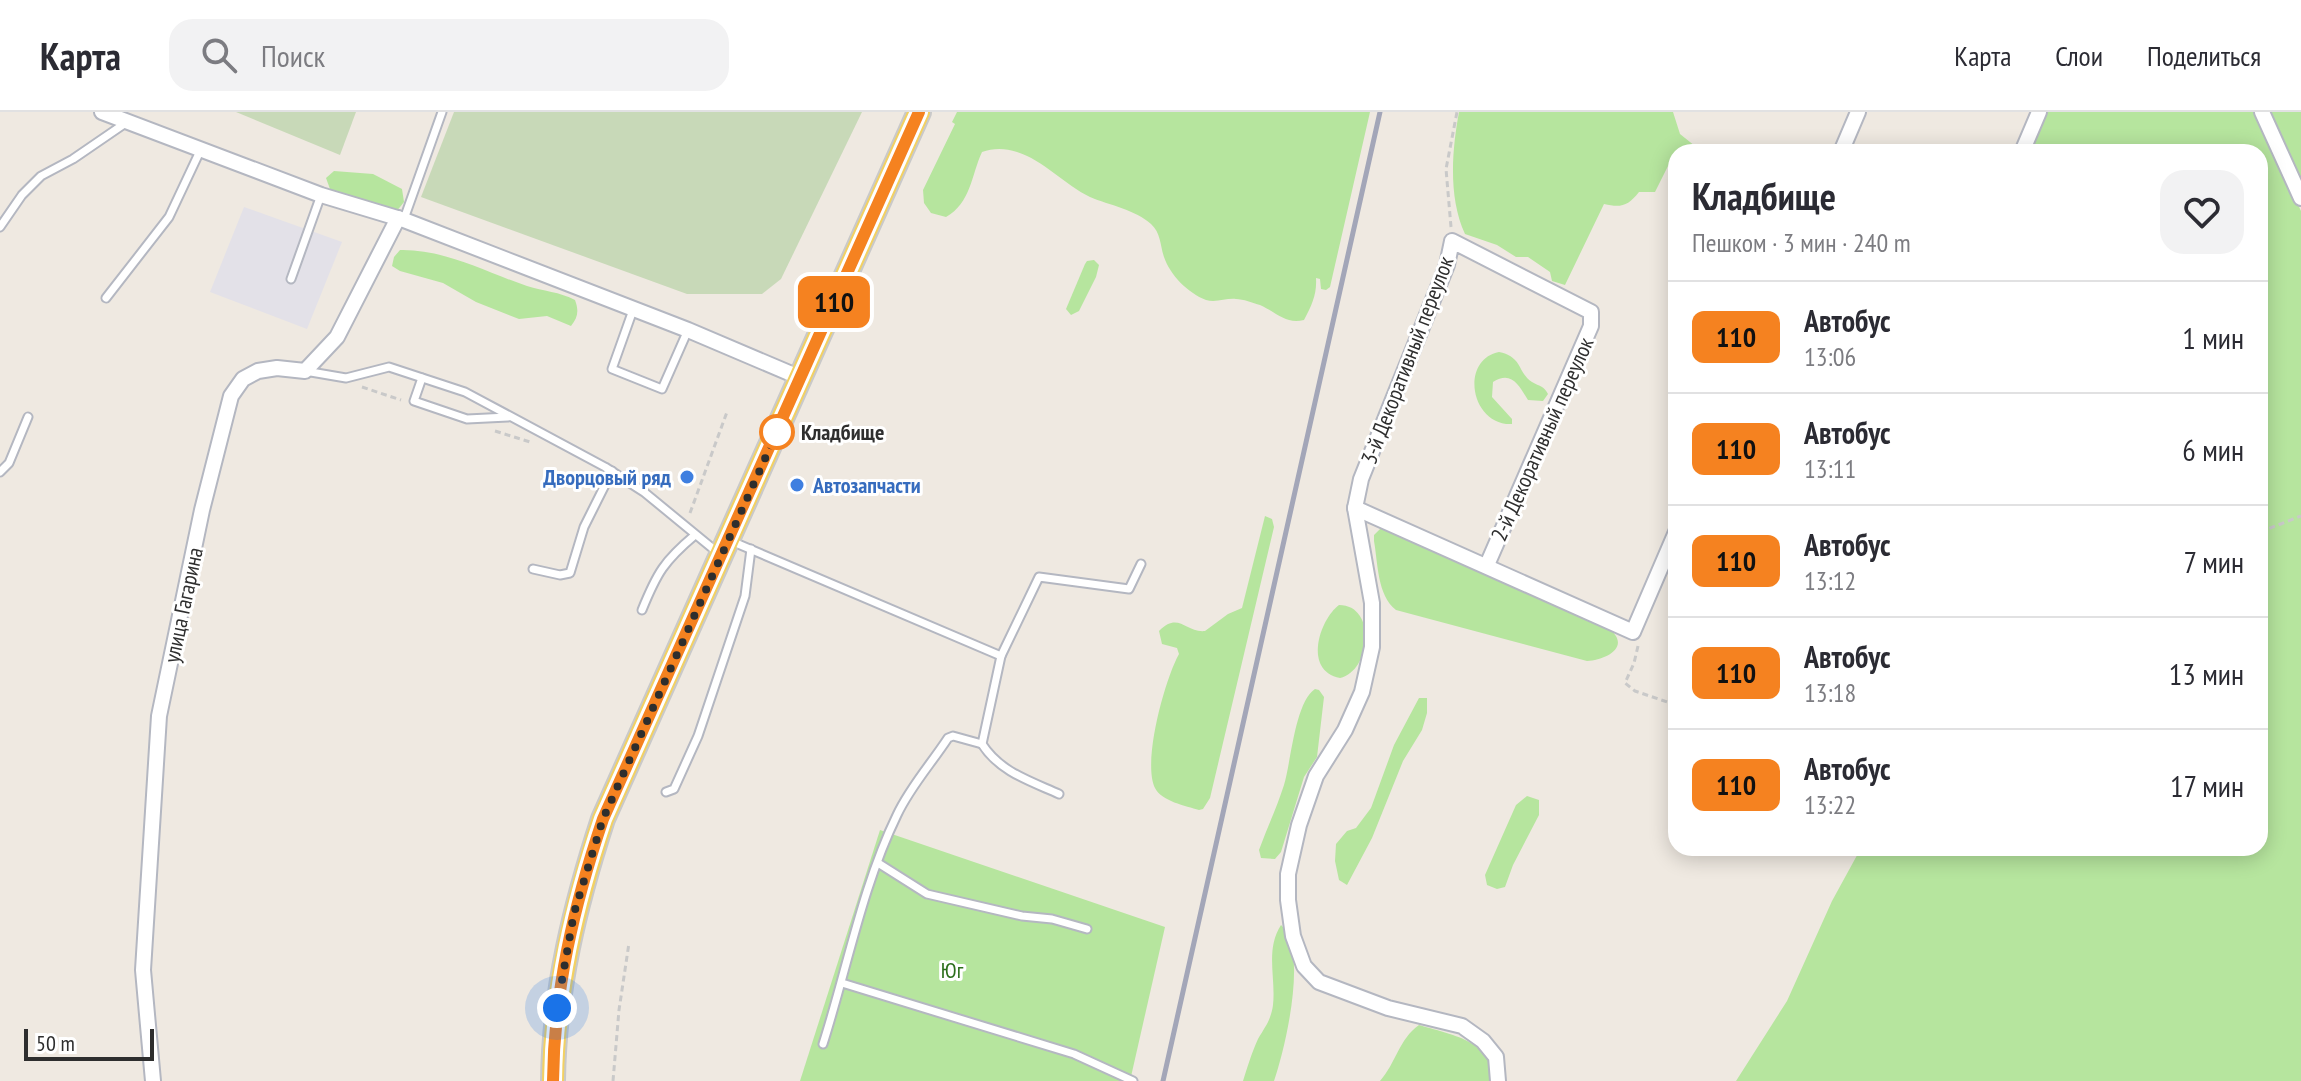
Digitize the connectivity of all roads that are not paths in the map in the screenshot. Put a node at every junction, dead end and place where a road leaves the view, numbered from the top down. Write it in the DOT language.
graph roads {
  1 [pos="102,112"];
  2 [pos="442,112"];
  3 [pos="919,112"];
  4 [pos="1858,112"];
  5 [pos="2039,112"];
  6 [pos="2262,112"];
  7 [pos="127,122"];
  8 [pos="1844,144"];
  9 [pos="2025,144"];
  10 [pos="201,149"];
  11 [pos="321,195"];
  12 [pos="2301,198"];
  13 [pos="401,219"];
  14 [pos="0,227"];
  15 [pos="291,279"];
  16 [pos="106,298"];
  17 [pos="633,310"];
  18 [pos="1591,312"];
  19 [pos="688,330"];
  20 [pos="305,371"];
  21 [pos="422,378"];
  22 [pos="801,378"];
  23 [pos="28,417"];
  24 [pos="508,417"];
  25 [pos="612,471"];
  26 [pos="0,472"];
  27 [pos="1355,508"];
  28 [pos="695,535"];
  29 [pos="726,548"];
  30 [pos="751,549"];
  31 [pos="1668,551"];
  32 [pos="1141,564"];
  33 [pos="1487,565"];
  34 [pos="533,569"];
  35 [pos="642,610"];
  36 [pos="1001,656"];
  37 [pos="982,744"];
  38 [pos="666,792"];
  39 [pos="1059,794"];
  40 [pos="878,863"];
  41 [pos="1087,929"];
  42 [pos="842,983"];
  43 [pos="823,1044"];
  44 [pos="153,1081"];
  45 [pos="553,1081"];
  46 [pos="1133,1081"];
  47 [pos="1498,1081"];
  1 -- 7 [label="street"];
  2 -- 13 [label="lane"];
  3 -- 22 [label="main road"];
  4 -- 8 [label="street"];
  5 -- 9 [label="street"];
  6 -- 12 [label="street"];
  7 -- 10 [label="street"];
  7 -- 14 [label="lane"];
  10 -- 11 [label="street"];
  10 -- 16 [label="lane"];
  11 -- 13 [label="street"];
  11 -- 15 [label="lane"];
  13 -- 17 [label="street"];
  13 -- 20 [label="street"];
  17 -- 19 [label="street"];
  17 -- 19 [label="lane"];
  18 -- 27 [label="street, 3-й Декоративный переулок"];
  18 -- 33 [label="street, 2-й Декоративный переулок"];
  19 -- 22 [label="street"];
  20 -- 21 [label="lane"];
  20 -- 44 [label="street, улица Гагарина"];
  21 -- 24 [label="lane"];
  21 -- 24 [label="lane"];
  22 -- 29 [label="main road"];
  23 -- 26 [label="lane"];
  24 -- 25 [label="lane"];
  25 -- 28 [label="lane"];
  25 -- 34 [label="lane"];
  27 -- 33 [label="street"];
  27 -- 47 [label="street"];
  28 -- 29 [label="lane"];
  28 -- 35 [label="lane"];
  29 -- 30 [label="lane"];
  29 -- 45 [label="main road"];
  30 -- 36 [label="lane"];
  30 -- 38 [label="lane"];
  31 -- 33 [label="street"];
  32 -- 36 [label="lane"];
  36 -- 37 [label="lane"];
  37 -- 39 [label="lane"];
  37 -- 40 [label="lane"];
  40 -- 41 [label="lane"];
  40 -- 42 [label="lane"];
  42 -- 43 [label="lane"];
  42 -- 46 [label="lane"];
}
